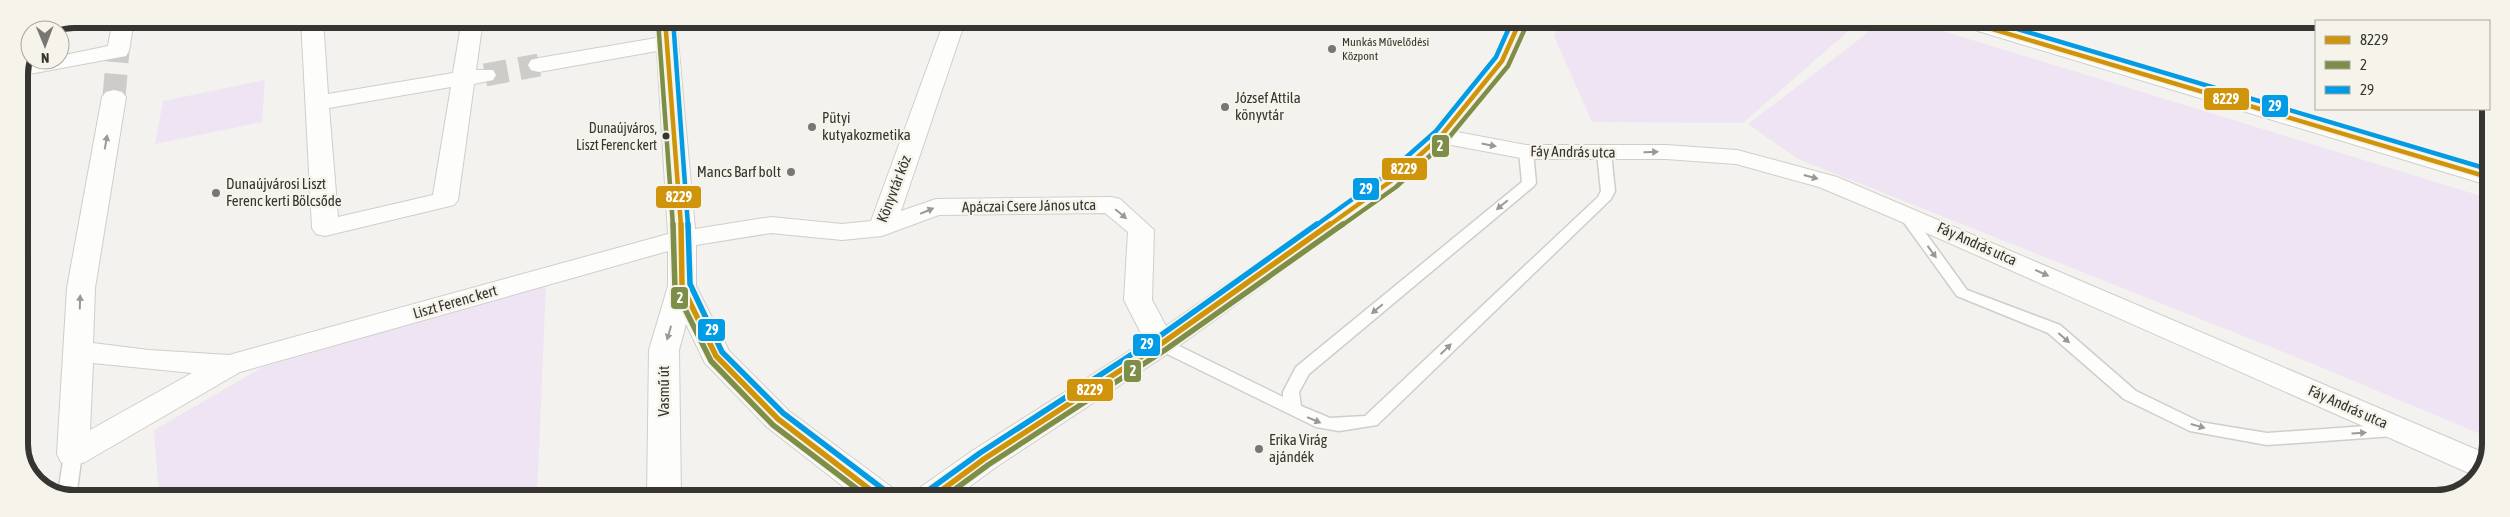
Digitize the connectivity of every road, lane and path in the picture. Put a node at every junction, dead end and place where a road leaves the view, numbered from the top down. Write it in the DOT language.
graph roads {
  1 [pos="122,28"];
  2 [pos="313,28"];
  3 [pos="473,28"];
  4 [pos="953,28"];
  5 [pos="1517,28"];
  6 [pos="1989,28"];
  7 [pos="666,31"];
  8 [pos="70,60"];
  9 [pos="538,65"];
  10 [pos="474,77"];
  11 [pos="114,97"];
  12 [pos="317,103"];
  13 [pos="1441,136"];
  14 [pos="1526,152"];
  15 [pos="1604,154"];
  16 [pos="2482,175"];
  17 [pos="1904,212"];
  18 [pos="882,228"];
  19 [pos="682,239"];
  20 [pos="682,286"];
  21 [pos="1162,344"];
  22 [pos="78,351"];
  23 [pos="229,365"];
  24 [pos="1293,410"];
  25 [pos="2400,430"];
  26 [pos="73,454"];
  27 [pos="2477,464"];
  28 [pos="69,489"];
  29 [pos="664,490"];
  30 [pos="871,490"];
  31 [pos="941,490"];
  1 -- 8 [label="street"];
  2 -- 12 [label="street"];
  3 -- 10 [label="street"];
  4 -- 18 [label="street, Könyvtár köz"];
  5 -- 13 [label="street"];
  6 -- 16 [label="street"];
  7 -- 9 [label="street"];
  7 -- 19 [label="street, Vasmű út"];
  10 -- 12 [label="street"];
  10 -- 12 [label="street"];
  22 -- 11 [label="street, one-way"];
  13 -- 14 [label="street, Fáy András utca, one-way"];
  13 -- 21 [label="street"];
  14 -- 15 [label="street, Fáy András utca"];
  14 -- 24 [label="lane, one-way"];
  15 -- 17 [label="street, Fáy András utca, one-way"];
  24 -- 15 [label="lane, one-way"];
  17 -- 25 [label="street, Fáy András utca, one-way"];
  17 -- 25 [label="lane, one-way"];
  18 -- 19 [label="street, Könyvtár köz"];
  18 -- 21 [label="street, Apáczai Csere János utca, one-way"];
  19 -- 20 [label="street, Vasmű út"];
  19 -- 23 [label="street, Liszt Ferenc kert"];
  20 -- 29 [label="street, Vasmű út, one-way"];
  20 -- 30 [label="street, Vasmű út"];
  21 -- 24 [label="lane"];
  21 -- 31 [label="street"];
  22 -- 23 [label="street, Liszt Ferenc kert"];
  22 -- 26 [label="street"];
  23 -- 26 [label="street, Liszt Ferenc kert"];
  25 -- 27 [label="street, Fáy András utca"];
  26 -- 28 [label="lane"];
}
